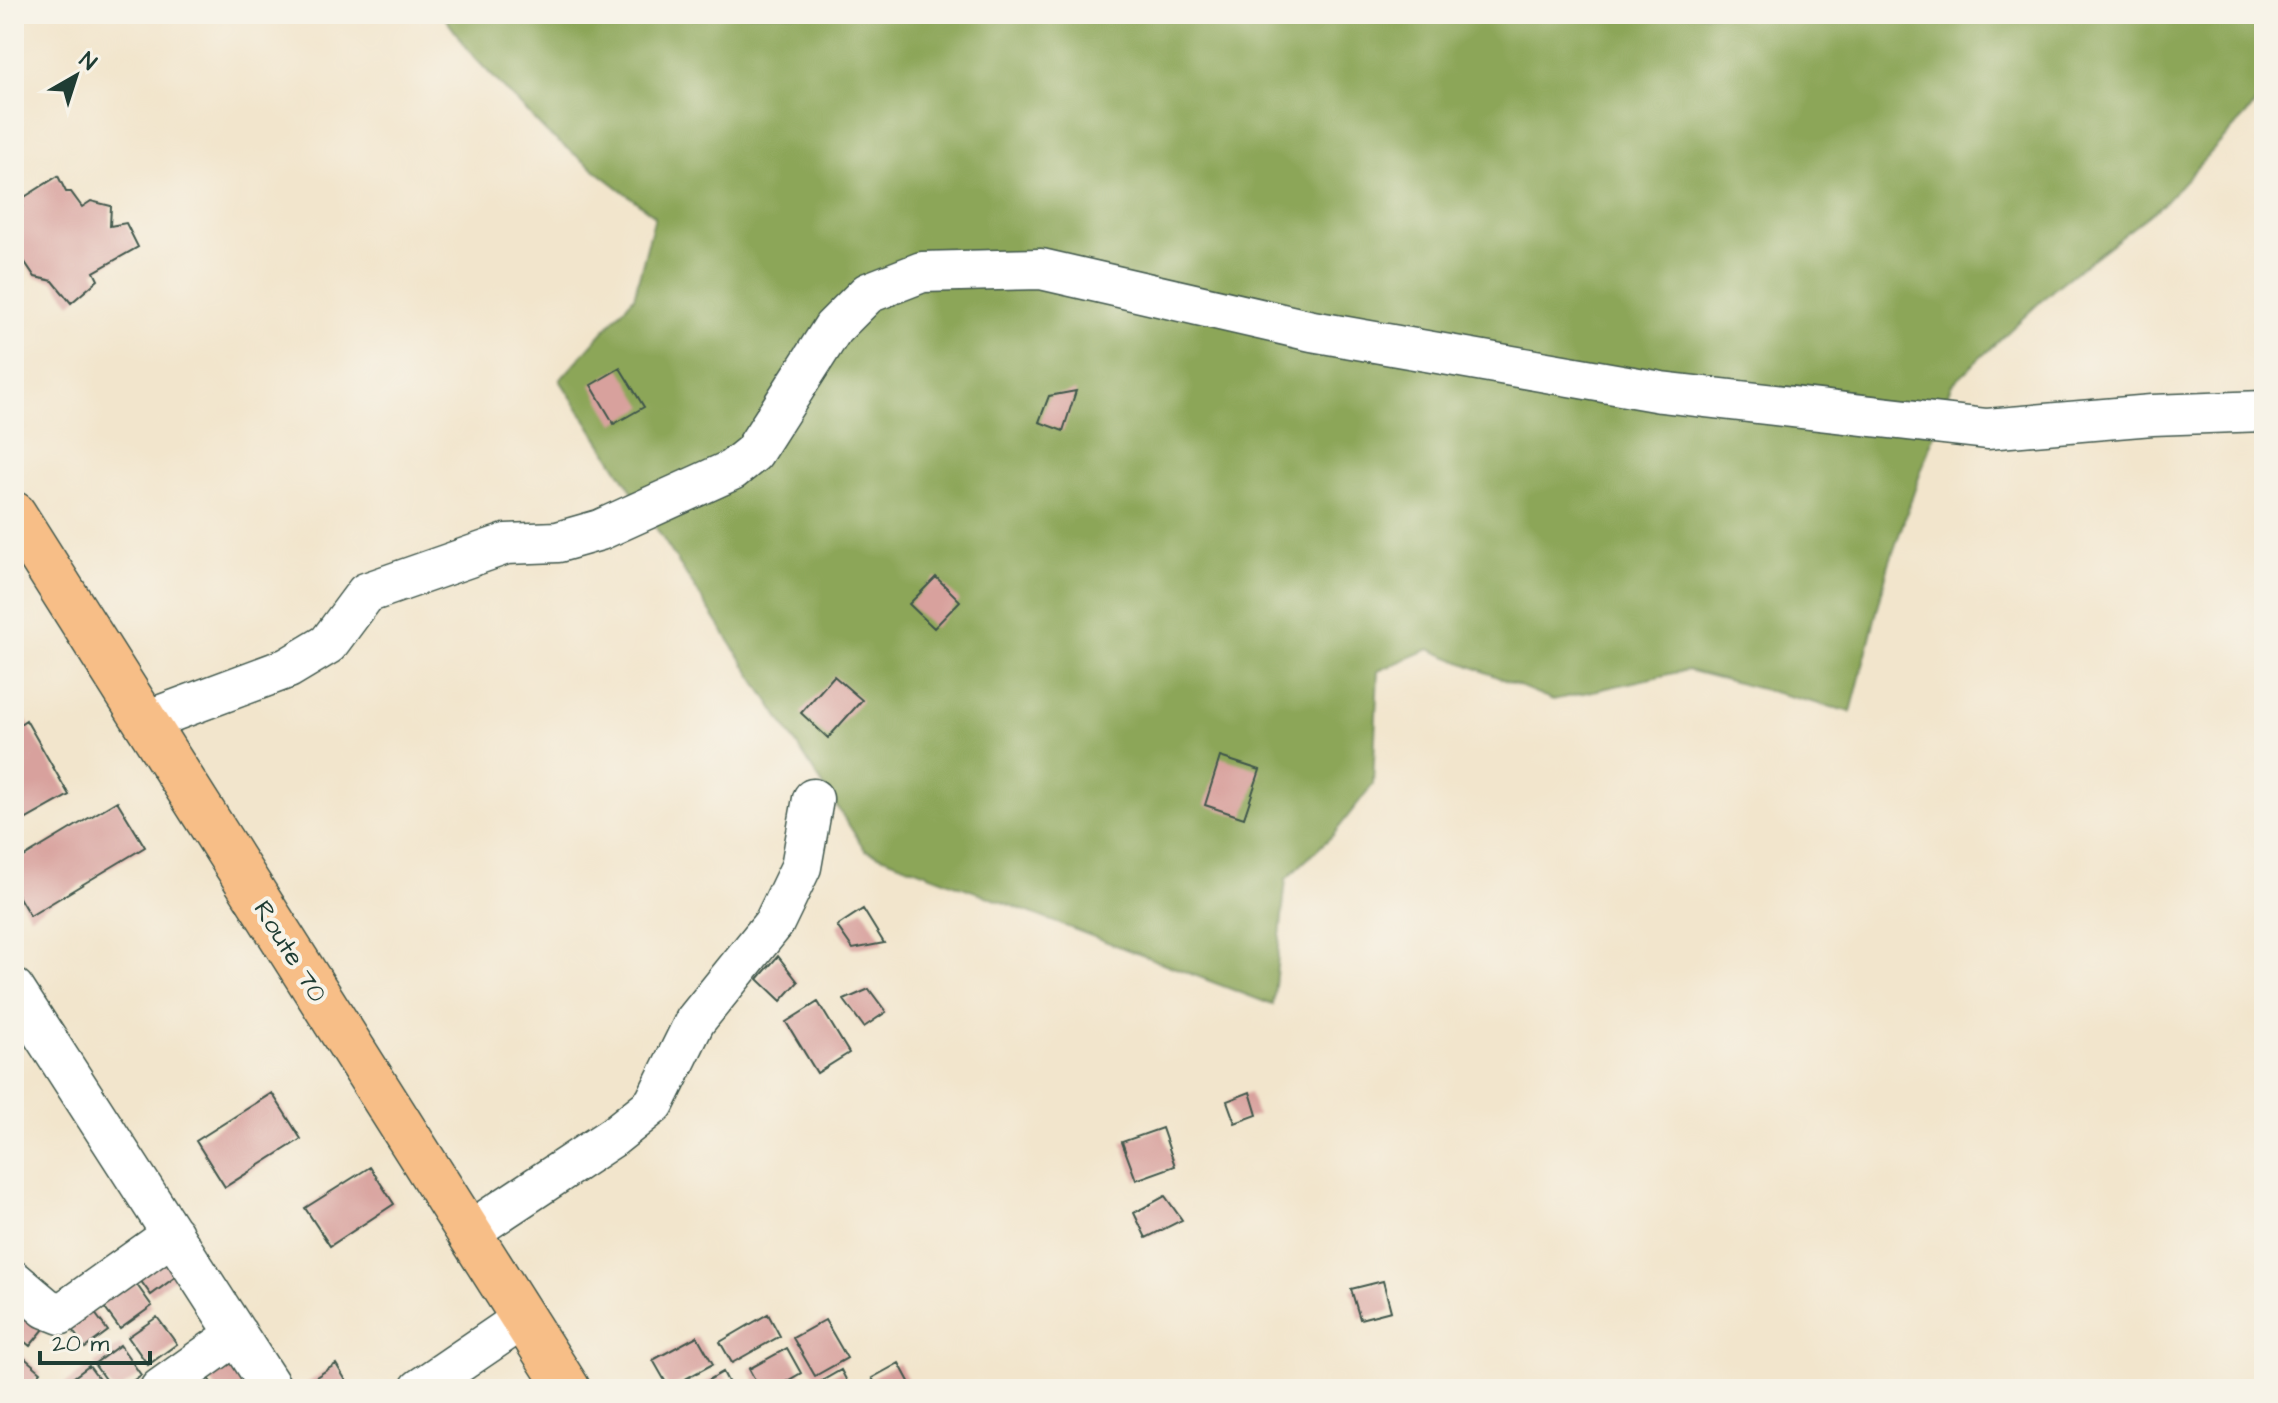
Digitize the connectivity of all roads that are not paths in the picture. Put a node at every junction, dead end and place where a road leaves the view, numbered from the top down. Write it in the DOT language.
graph roads {
  1 [pos="2264,411"];
  2 [pos="14,514"];
  3 [pos="146,721"];
  4 [pos="813,799"];
  5 [pos="14,989"];
  6 [pos="469,1232"];
  7 [pos="173,1234"];
  8 [pos="14,1281"];
  9 [pos="524,1318"];
  10 [pos="237,1334"];
  11 [pos="160,1389"];
  12 [pos="272,1389"];
  13 [pos="420,1389"];
  14 [pos="568,1389"];
  1 -- 3 [label="street"];
  2 -- 3 [label="highway, Route 70"];
  3 -- 6 [label="highway, Route 70"];
  4 -- 6 [label="street"];
  5 -- 7 [label="street"];
  6 -- 9 [label="highway, Route 70"];
  7 -- 8 [label="street"];
  7 -- 10 [label="street"];
  9 -- 13 [label="street"];
  9 -- 14 [label="highway, Route 70"];
  10 -- 11 [label="street"];
  10 -- 12 [label="street"];
}
